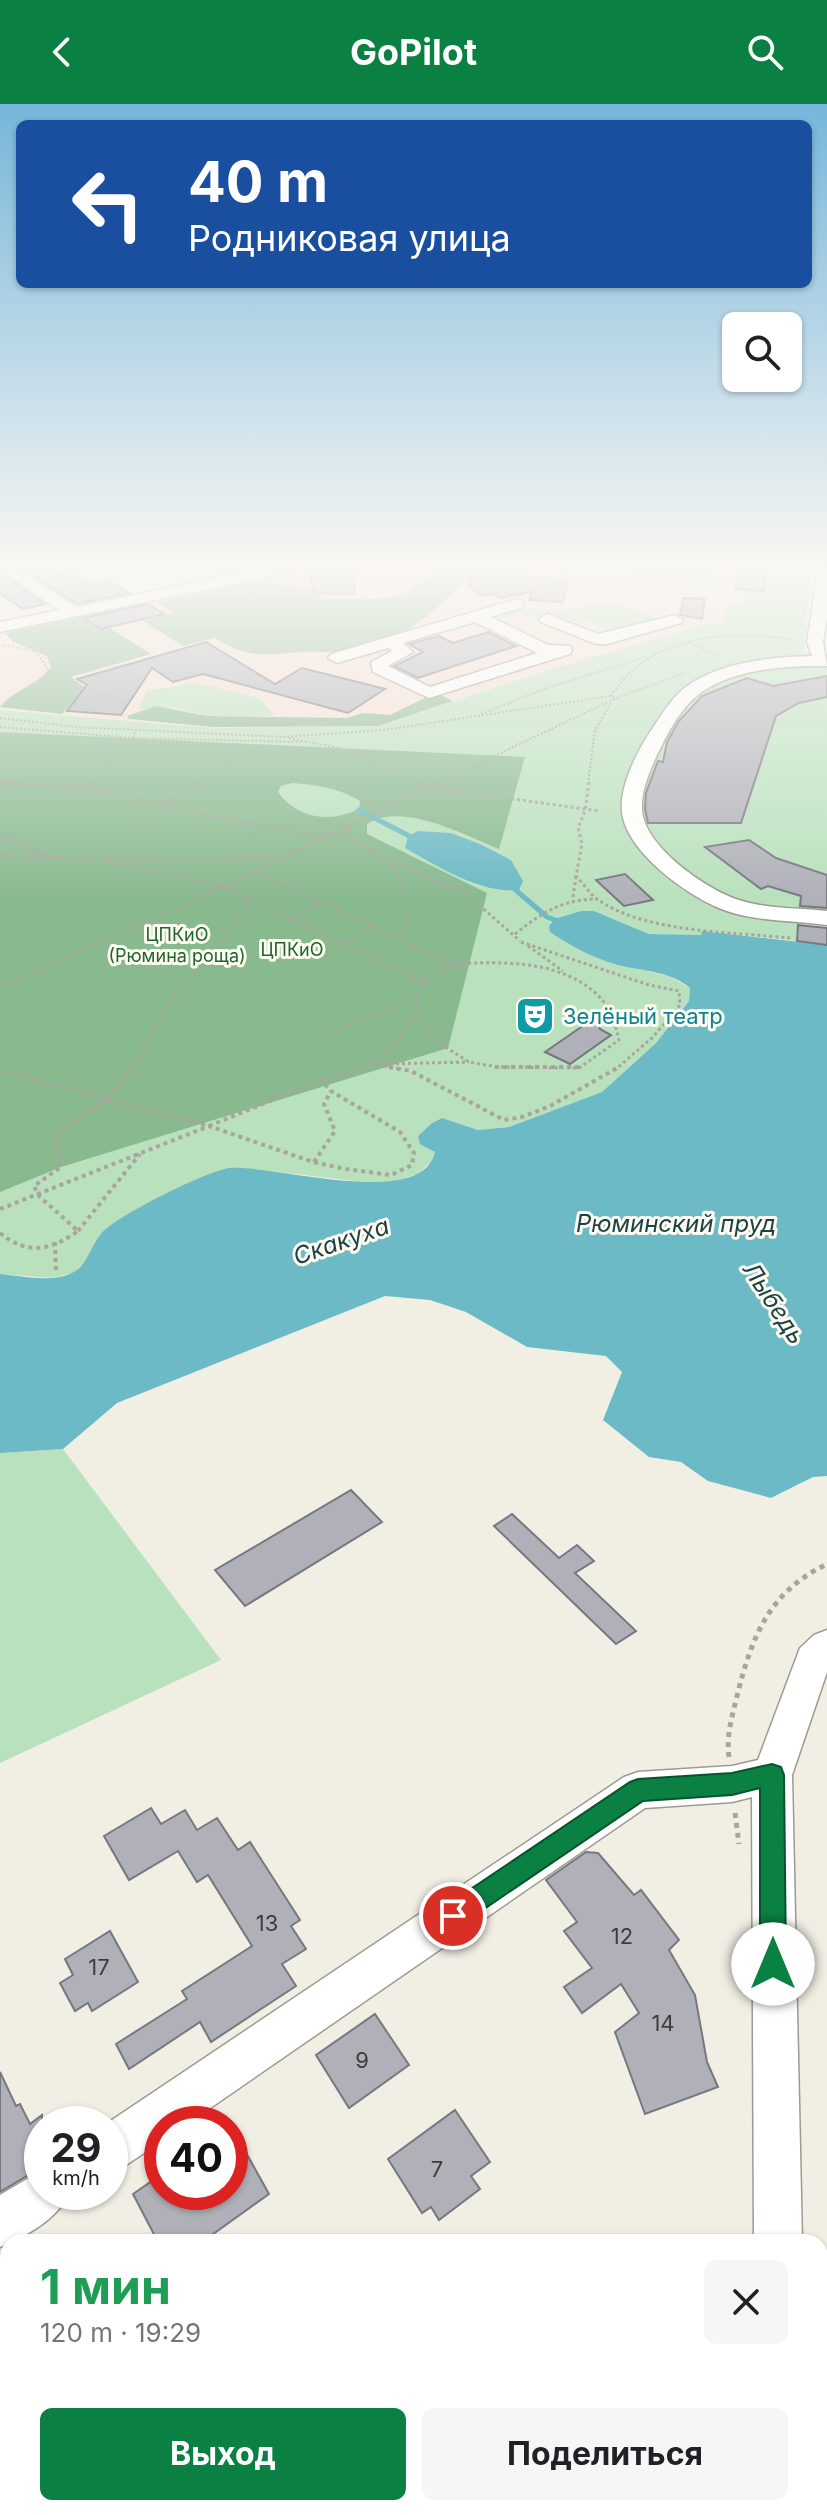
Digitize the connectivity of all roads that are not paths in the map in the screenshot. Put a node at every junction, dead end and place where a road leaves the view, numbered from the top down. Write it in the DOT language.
graph roads {
  1 [pos="392,675"];
  2 [pos="487,675"];
  3 [pos="728,675"];
  4 [pos="827,918"];
  5 [pos="827,1646"];
  6 [pos="772,1775"];
  7 [pos="128,2137"];
  8 [pos="24,2207"];
  9 [pos="0,2223"];
  10 [pos="778,2234"];
  1 -- 2 [label="street"];
  3 -- 4 [label="street"];
  5 -- 6 [label="street"];
  6 -- 7 [label="street"];
  6 -- 10 [label="street"];
  8 -- 9 [label="street"];
}
